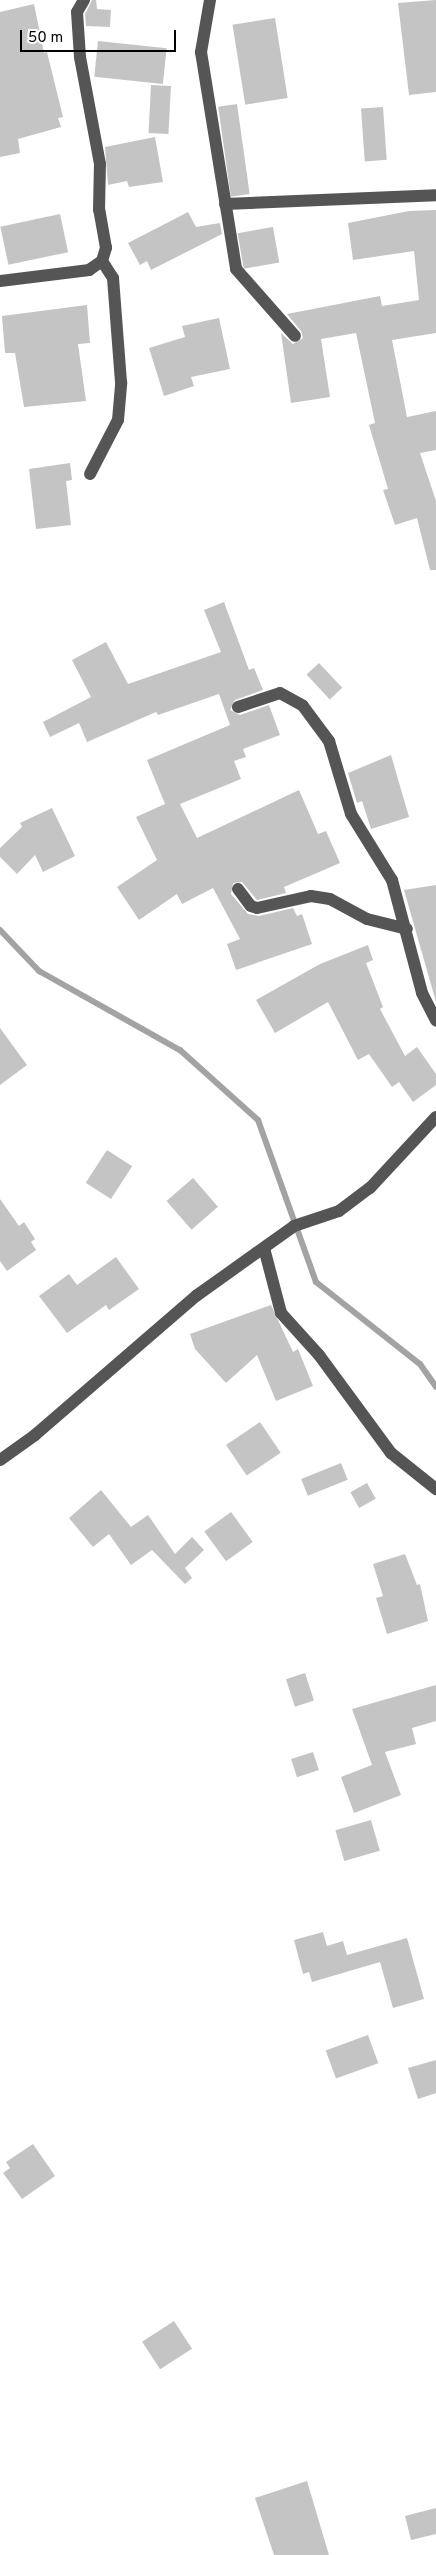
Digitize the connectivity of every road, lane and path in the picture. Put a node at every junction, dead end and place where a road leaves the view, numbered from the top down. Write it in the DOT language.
graph roads {
  1 [pos="84,0"];
  2 [pos="210,0"];
  3 [pos="436,195"];
  4 [pos="225,204"];
  5 [pos="102,262"];
  6 [pos="0,281"];
  7 [pos="295,336"];
  8 [pos="90,474"];
  9 [pos="238,707"];
  10 [pos="238,890"];
  11 [pos="407,929"];
  12 [pos="436,1021"];
  13 [pos="436,1117"];
  14 [pos="264,1248"];
  15 [pos="0,1460"];
  16 [pos="436,1489"];
  1 -- 5 [label="street"];
  2 -- 4 [label="street"];
  3 -- 4 [label="street"];
  4 -- 7 [label="street"];
  5 -- 6 [label="street"];
  5 -- 8 [label="street"];
  9 -- 11 [label="street"];
  10 -- 11 [label="street"];
  11 -- 12 [label="street"];
  13 -- 14 [label="street"];
  14 -- 15 [label="street"];
  14 -- 16 [label="street"];
}
